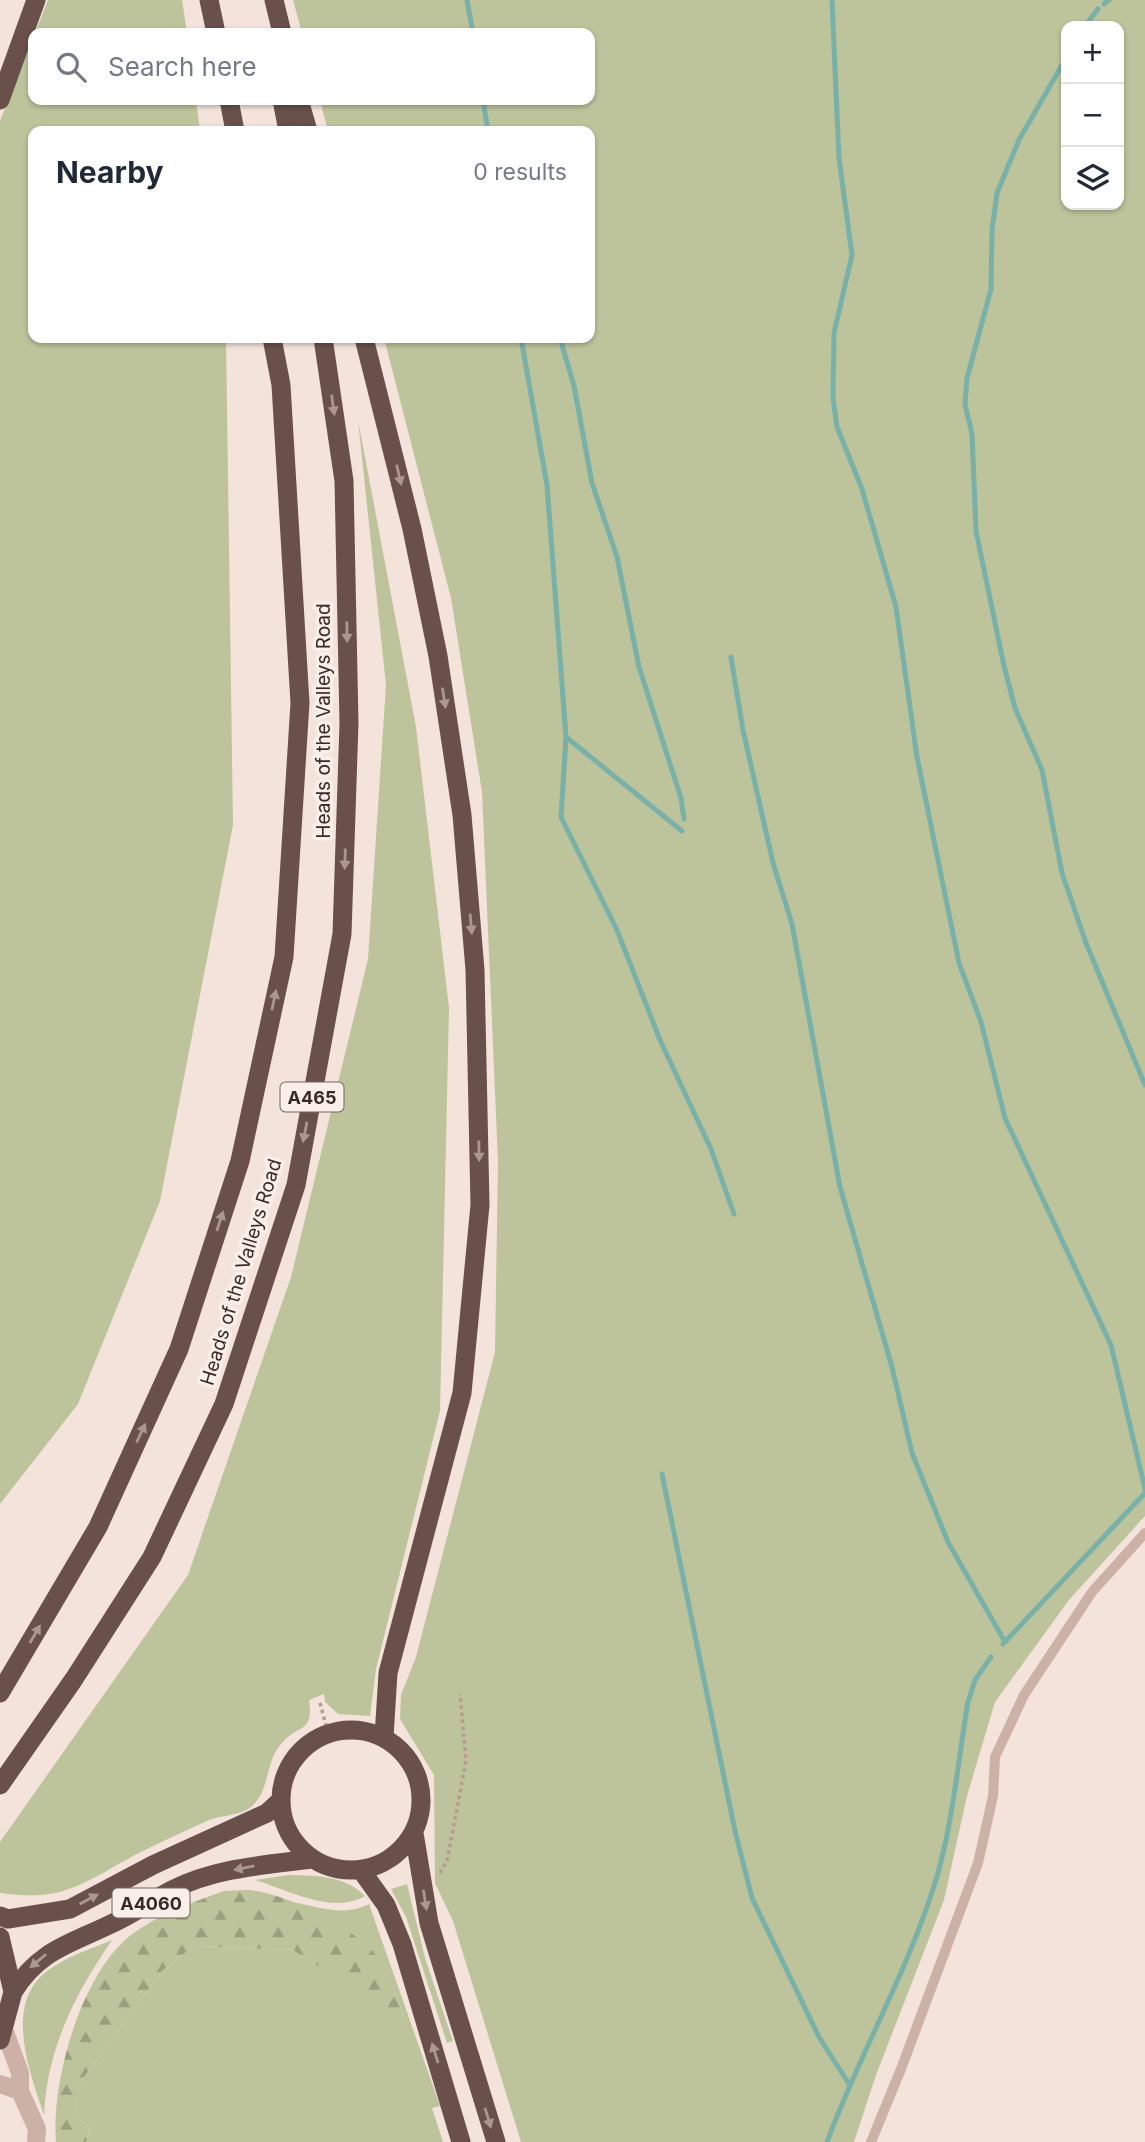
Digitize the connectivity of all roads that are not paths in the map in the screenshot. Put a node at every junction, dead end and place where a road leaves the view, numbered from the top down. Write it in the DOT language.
graph roads {
  1 [pos="36,0"];
  2 [pos="209,0"];
  3 [pos="265,0"];
  4 [pos="274,0"];
  5 [pos="215,28"];
  6 [pos="270,28"];
  7 [pos="281,28"];
  8 [pos="0,100"];
  9 [pos="230,105"];
  10 [pos="283,105"];
  11 [pos="300,105"];
  12 [pos="235,126"];
  13 [pos="287,126"];
  14 [pos="307,126"];
  15 [pos="273,343"];
  16 [pos="324,343"];
  17 [pos="365,343"];
  18 [pos="1145,1533"];
  19 [pos="0,1693"];
  20 [pos="384,1737"];
  21 [pos="0,1784"];
  22 [pos="281,1800"];
  23 [pos="414,1832"];
  24 [pos="312,1859"];
  25 [pos="360,1870"];
  26 [pos="0,1916"];
  27 [pos="0,1937"];
  28 [pos="13,1992"];
  29 [pos="2,2036"];
  30 [pos="0,2084"];
  31 [pos="20,2091"];
  32 [pos="36,2142"];
  33 [pos="461,2142"];
  34 [pos="496,2142"];
  35 [pos="871,2142"];
  1 -- 8 [label="highway"];
  2 -- 5 [label="highway"];
  3 -- 6 [label="highway"];
  4 -- 7 [label="highway"];
  9 -- 12 [label="highway"];
  10 -- 13 [label="highway"];
  11 -- 14 [label="highway"];
  19 -- 15 [label="highway, Heads of the Valleys Road / A465, one-way"];
  16 -- 21 [label="highway, Heads of the Valleys Road / A465, one-way"];
  17 -- 20 [label="highway, one-way"];
  18 -- 35 [label="lane"];
  20 -- 22 [label="highway"];
  20 -- 23 [label="highway"];
  22 -- 24 [label="highway"];
  26 -- 22 [label="highway, A4060, one-way"];
  23 -- 25 [label="highway"];
  23 -- 34 [label="highway, one-way"];
  24 -- 25 [label="highway"];
  24 -- 28 [label="highway, A4060, one-way"];
  33 -- 25 [label="highway, one-way"];
  27 -- 28 [label="highway"];
  28 -- 29 [label="highway"];
  29 -- 31 [label="street"];
  30 -- 31 [label="street"];
  31 -- 32 [label="street"];
}
